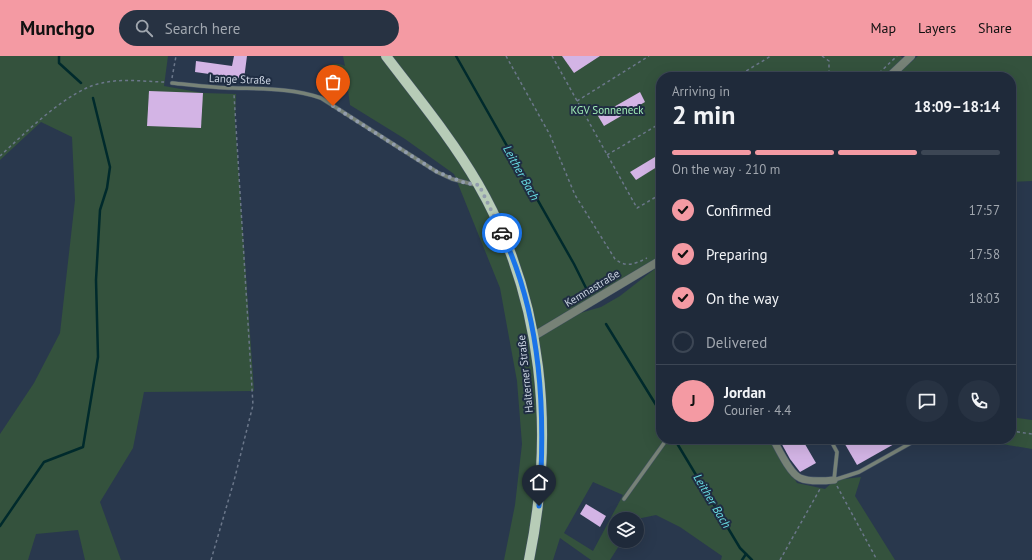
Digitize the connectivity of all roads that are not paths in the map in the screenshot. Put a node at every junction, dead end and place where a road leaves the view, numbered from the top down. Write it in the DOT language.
graph roads {
  1 [pos="386,56"];
  2 [pos="911,56"];
  3 [pos="894,72"];
  4 [pos="172,83"];
  5 [pos="479,185"];
  6 [pos="656,263"];
  7 [pos="534,336"];
  8 [pos="663,444"];
  9 [pos="776,444"];
  10 [pos="833,444"];
  11 [pos="909,444"];
  12 [pos="834,480"];
  13 [pos="624,499"];
  14 [pos="529,560"];
  1 -- 5 [label="main road, Halterner Straße"];
  2 -- 3 [label="street"];
  4 -- 5 [label="lane, Lange Straße"];
  5 -- 7 [label="main road, Halterner Straße"];
  6 -- 7 [label="street, Kemnastraße"];
  7 -- 14 [label="main road, Halterner Straße"];
  8 -- 13 [label="lane"];
  9 -- 12 [label="street"];
  10 -- 12 [label="lane"];
  11 -- 12 [label="lane"];
}
